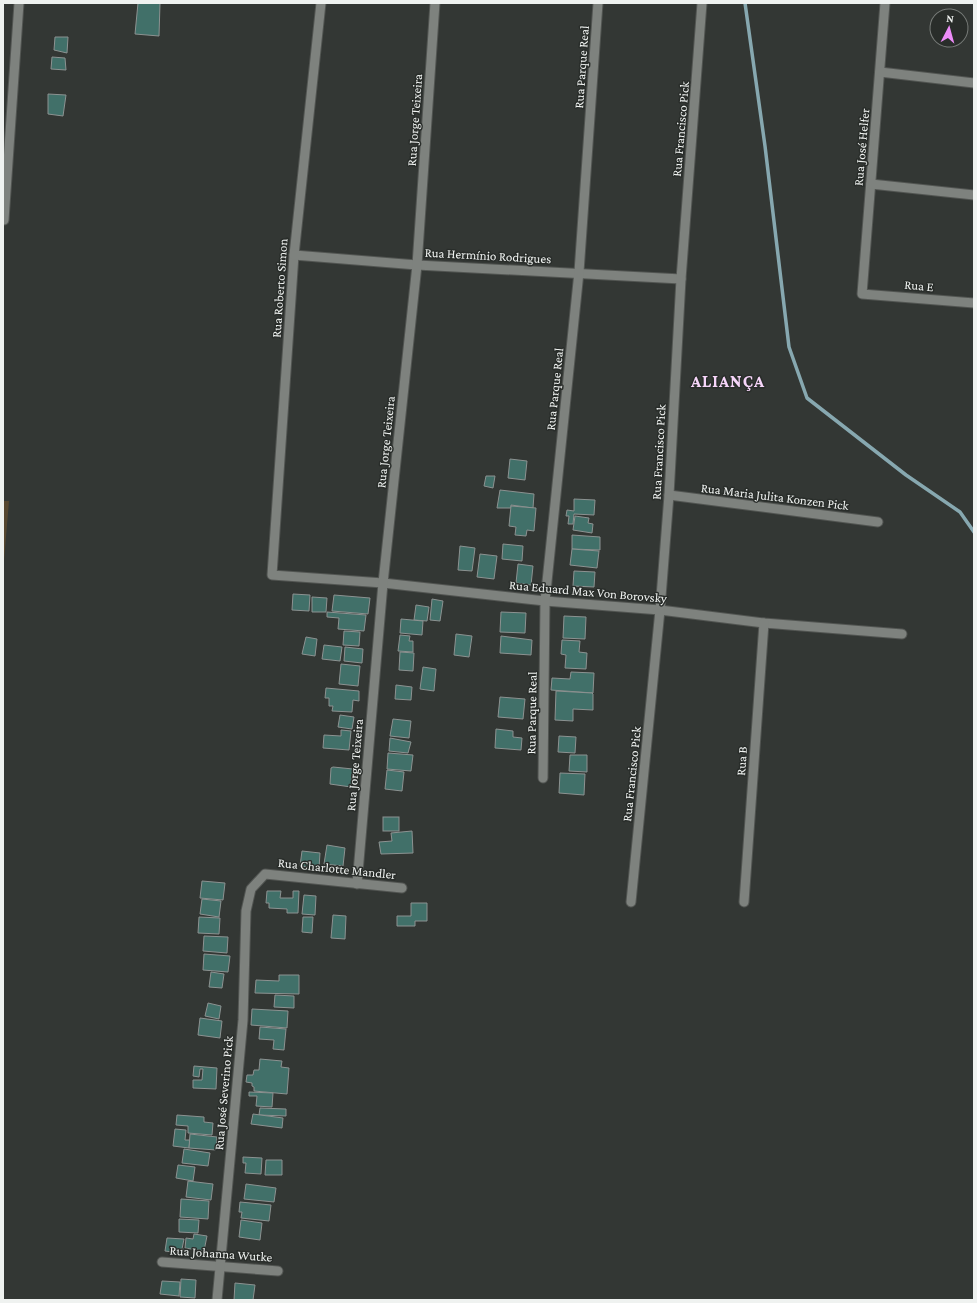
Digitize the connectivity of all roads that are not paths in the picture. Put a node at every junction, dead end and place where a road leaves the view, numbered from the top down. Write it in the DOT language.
graph roads {
  1 [pos="19,3"];
  2 [pos="321,3"];
  3 [pos="435,3"];
  4 [pos="598,3"];
  5 [pos="702,3"];
  6 [pos="885,3"];
  7 [pos="880,72"];
  8 [pos="974,83"];
  9 [pos="871,184"];
  10 [pos="974,195"];
  11 [pos="4,220"];
  12 [pos="294,255"];
  13 [pos="417,265"];
  14 [pos="579,272"];
  15 [pos="681,278"];
  16 [pos="862,294"];
  17 [pos="974,303"];
  18 [pos="668,496"];
  19 [pos="878,522"];
  20 [pos="272,575"];
  21 [pos="383,583"];
  22 [pos="545,601"];
  23 [pos="660,610"];
  24 [pos="764,623"];
  25 [pos="902,634"];
  26 [pos="543,778"];
  27 [pos="357,884"];
  28 [pos="402,888"];
  29 [pos="251,889"];
  30 [pos="631,902"];
  31 [pos="744,902"];
  32 [pos="162,1262"];
  33 [pos="220,1266"];
  34 [pos="278,1270"];
  35 [pos="217,1300"];
  1 -- 11 [label="street"];
  2 -- 12 [label="street, Rua Roberto Simon"];
  3 -- 13 [label="street, Rua Jorge Teixeira"];
  4 -- 14 [label="street, Rua Parque Real"];
  5 -- 15 [label="street, Rua Francisco Pick"];
  6 -- 7 [label="street, Rua José Helfer"];
  7 -- 8 [label="street"];
  7 -- 9 [label="street, Rua José Helfer"];
  9 -- 10 [label="street"];
  9 -- 16 [label="street, Rua José Helfer"];
  12 -- 13 [label="street, Rua Hermínio Rodrigues"];
  12 -- 20 [label="street, Rua Roberto Simon"];
  13 -- 14 [label="street, Rua Hermínio Rodrigues"];
  13 -- 21 [label="street, Rua Jorge Teixeira"];
  14 -- 15 [label="street, Rua Hermínio Rodrigues"];
  14 -- 22 [label="street, Rua Parque Real"];
  15 -- 18 [label="street, Rua Francisco Pick"];
  16 -- 17 [label="street, Rua E"];
  18 -- 19 [label="street, Rua Maria Julita Konzen Pick"];
  18 -- 23 [label="street, Rua Francisco Pick"];
  20 -- 21 [label="street, Rua Eduard Max Von Borovsky"];
  21 -- 22 [label="street, Rua Eduard Max Von Borovsky"];
  21 -- 27 [label="street, Rua Jorge Teixeira"];
  22 -- 23 [label="street, Rua Eduard Max Von Borovsky"];
  22 -- 26 [label="street, Rua Parque Real"];
  23 -- 24 [label="street, Rua Eduard Max Von Borovsky"];
  23 -- 30 [label="street, Rua Francisco Pick"];
  24 -- 25 [label="street, Rua Eduard Max Von Borovsky"];
  24 -- 31 [label="street, Rua B"];
  27 -- 28 [label="street, Rua Charlotte Mandler"];
  27 -- 29 [label="street, Rua Charlotte Mandler"];
  29 -- 33 [label="street, Rua José Severino Pick"];
  32 -- 33 [label="street, Rua Johanna Wutke"];
  33 -- 34 [label="street, Rua Johanna Wutke"];
  33 -- 35 [label="street, Rua José Severino Pick"];
}
